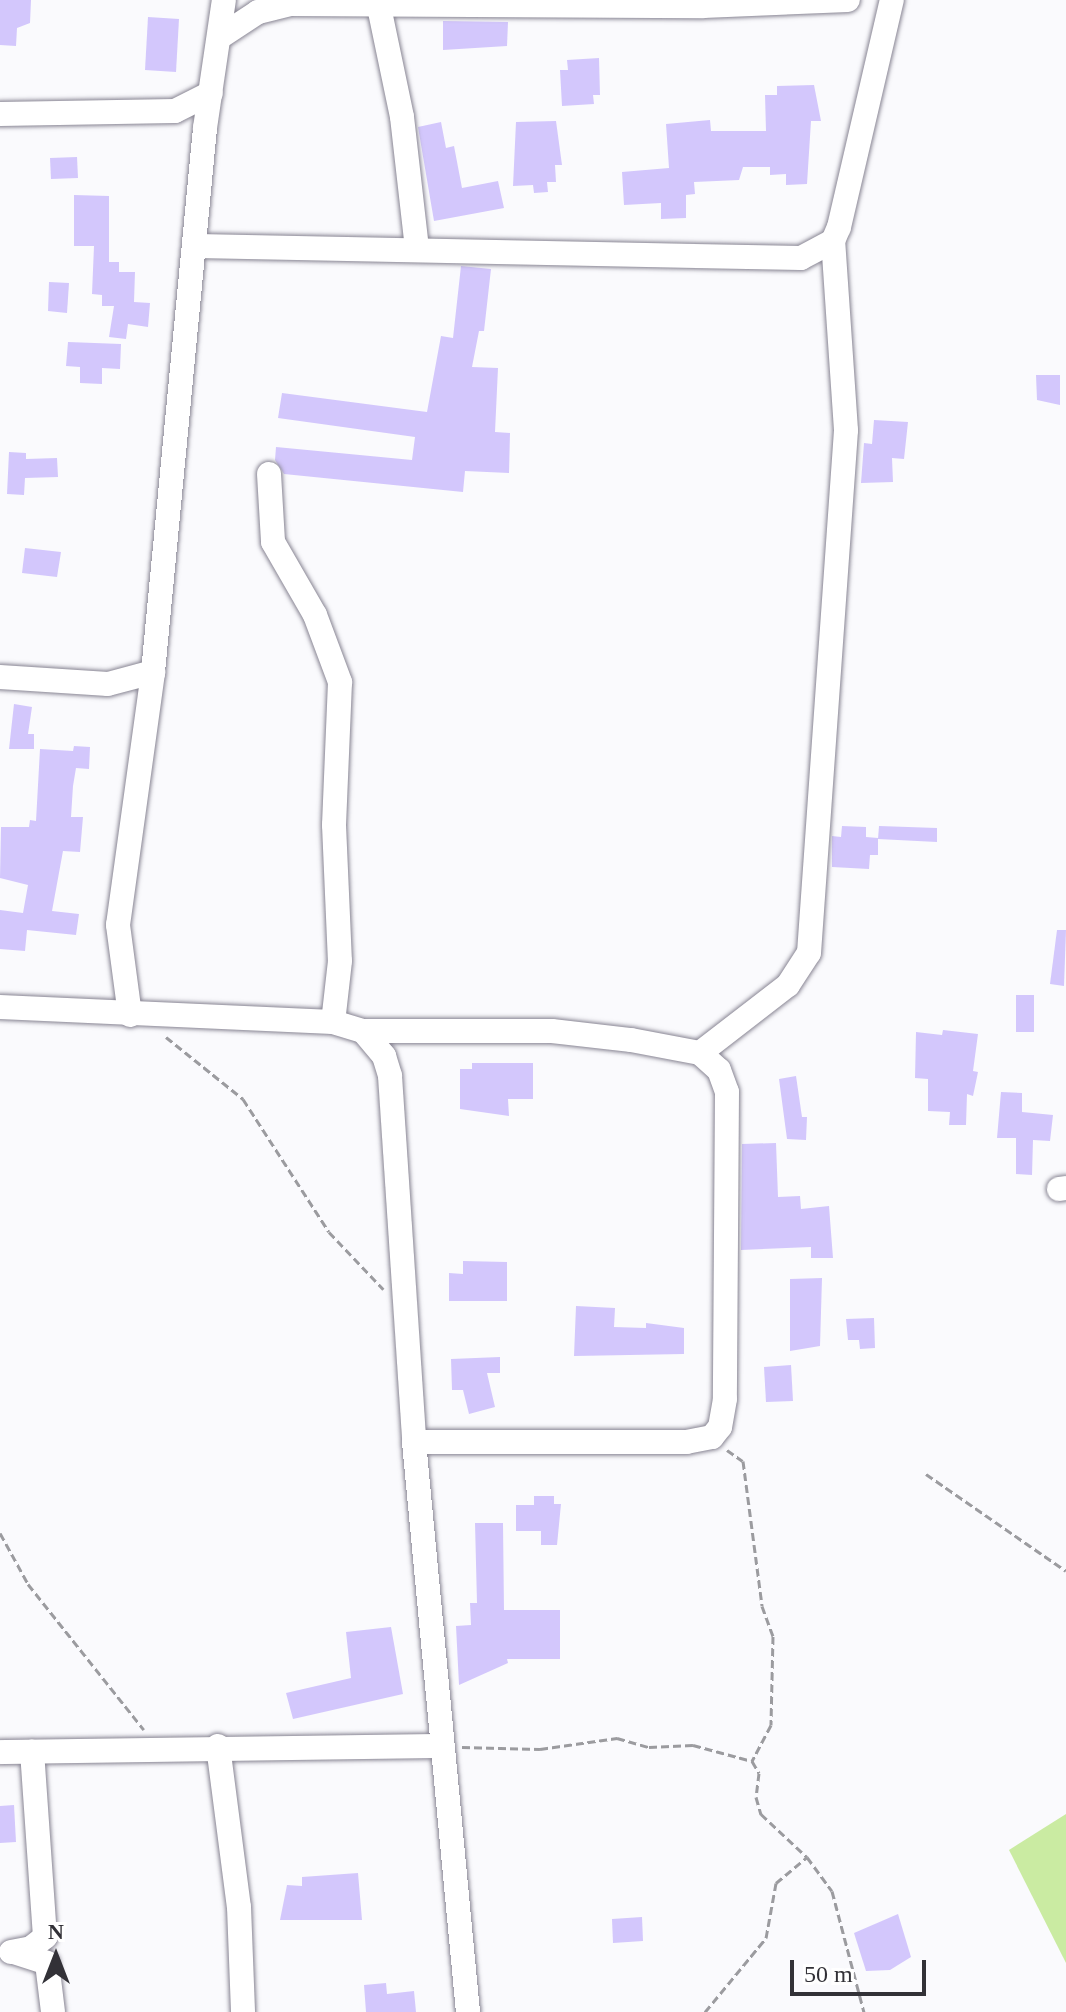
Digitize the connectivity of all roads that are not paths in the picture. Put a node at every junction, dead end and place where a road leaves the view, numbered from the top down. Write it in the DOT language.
graph roads {
  1 [pos="224,0"];
  2 [pos="848,0"];
  3 [pos="892,0"];
  4 [pos="619,1"];
  5 [pos="378,2"];
  6 [pos="220,37"];
  7 [pos="211,93"];
  8 [pos="175,111"];
  9 [pos="0,114"];
  10 [pos="204,151"];
  11 [pos="833,241"];
  12 [pos="197,246"];
  13 [pos="417,248"];
  14 [pos="269,474"];
  15 [pos="153,672"];
  16 [pos="0,677"];
  17 [pos="0,1007"];
  18 [pos="136,1016"];
  19 [pos="333,1022"];
  20 [pos="363,1031"];
  21 [pos="700,1053"];
  22 [pos="414,1442"];
  23 [pos="218,1746"];
  24 [pos="442,1746"];
  25 [pos="32,1751"];
  26 [pos="0,1752"];
  27 [pos="45,1937"];
  28 [pos="6,1952"];
  29 [pos="47,1963"];
  30 [pos="53,2012"];
  31 [pos="243,2012"];
  32 [pos="468,2012"];
  1 -- 6 [label="street"];
  2 -- 4 [label="street"];
  3 -- 11 [label="street"];
  4 -- 5 [label="street"];
  5 -- 6 [label="street"];
  5 -- 13 [label="street"];
  6 -- 7 [label="street"];
  7 -- 8 [label="street"];
  7 -- 10 [label="street"];
  8 -- 9 [label="street"];
  8 -- 10 [label="street"];
  10 -- 12 [label="street"];
  11 -- 13 [label="street"];
  11 -- 21 [label="street"];
  12 -- 13 [label="street"];
  12 -- 15 [label="street"];
  14 -- 19 [label="street"];
  15 -- 16 [label="street"];
  15 -- 18 [label="street"];
  17 -- 18 [label="street"];
  18 -- 19 [label="street"];
  19 -- 20 [label="street"];
  20 -- 21 [label="street"];
  20 -- 22 [label="street"];
  21 -- 22 [label="street"];
  22 -- 24 [label="street"];
  23 -- 24 [label="street"];
  23 -- 25 [label="street"];
  23 -- 31 [label="street"];
  24 -- 32 [label="street"];
  25 -- 26 [label="street"];
  25 -- 27 [label="street"];
  27 -- 28 [label="street"];
  27 -- 29 [label="street"];
  28 -- 29 [label="street"];
  29 -- 30 [label="street"];
}
